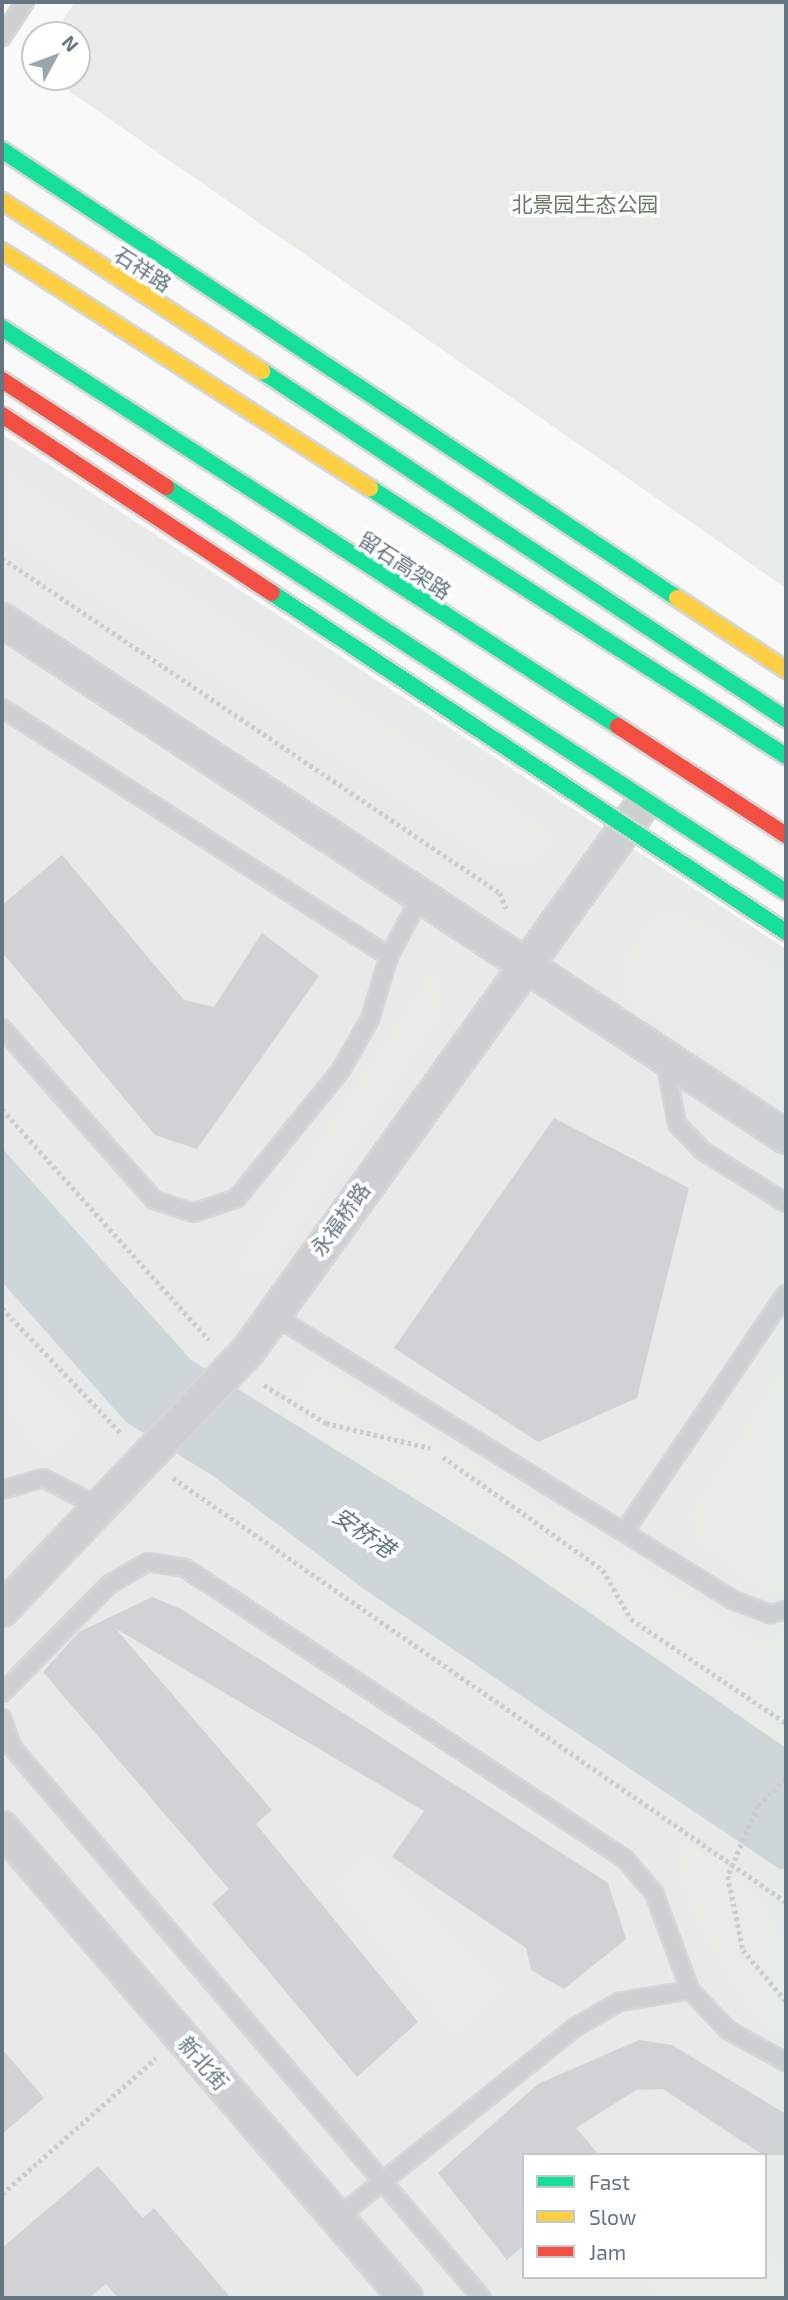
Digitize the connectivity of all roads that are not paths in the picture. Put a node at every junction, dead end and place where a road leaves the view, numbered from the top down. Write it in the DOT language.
graph roads {
  1 [pos="25,2"];
  2 [pos="2,37"];
  3 [pos="2,150"];
  4 [pos="2,201"];
  5 [pos="2,251"];
  6 [pos="2,328"];
  7 [pos="2,380"];
  8 [pos="2,415"];
  9 [pos="2,620"];
  10 [pos="786,670"];
  11 [pos="2,708"];
  12 [pos="786,719"];
  13 [pos="786,756"];
  14 [pos="646,800"];
  15 [pos="786,835"];
  16 [pos="786,892"];
  17 [pos="421,896"];
  18 [pos="786,932"];
  19 [pos="389,956"];
  20 [pos="526,966"];
  21 [pos="2,1028"];
  22 [pos="665,1057"];
  23 [pos="786,1137"];
  24 [pos="786,1203"];
  25 [pos="786,1294"];
  26 [pos="273,1315"];
  27 [pos="2,1490"];
  28 [pos="103,1509"];
  29 [pos="624,1532"];
  30 [pos="2,1610"];
  31 [pos="786,1610"];
  32 [pos="2,1693"];
  33 [pos="2,1718"];
  34 [pos="2,1828"];
  35 [pos="690,1990"];
  36 [pos="786,2062"];
  37 [pos="381,2182"];
  38 [pos="337,2218"];
  39 [pos="406,2298"];
  40 [pos="482,2298"];
  1 -- 2 [label="lane"];
  3 -- 10 [label="main road"];
  4 -- 12 [label="main road, 石祥路"];
  5 -- 13 [label="main road, 留石高架路"];
  6 -- 15 [label="main road, 留石高架路"];
  7 -- 14 [label="main road"];
  8 -- 18 [label="main road, bridge"];
  9 -- 17 [label="street"];
  11 -- 19 [label="lane"];
  14 -- 16 [label="main road"];
  14 -- 20 [label="street, 永福桥路"];
  17 -- 19 [label="lane"];
  17 -- 20 [label="street"];
  19 -- 21 [label="lane"];
  20 -- 22 [label="street"];
  20 -- 26 [label="street, 永福桥路"];
  22 -- 23 [label="street"];
  22 -- 24 [label="lane"];
  25 -- 29 [label="lane"];
  26 -- 28 [label="street, 永福桥路"];
  26 -- 29 [label="lane"];
  27 -- 28 [label="lane"];
  28 -- 30 [label="street, 永福桥路"];
  29 -- 31 [label="lane"];
  32 -- 35 [label="lane"];
  33 -- 37 [label="lane"];
  34 -- 38 [label="street, 新北街"];
  35 -- 36 [label="lane"];
  35 -- 37 [label="lane"];
  37 -- 38 [label="lane"];
  37 -- 40 [label="lane"];
  38 -- 39 [label="street, 新北街"];
}
